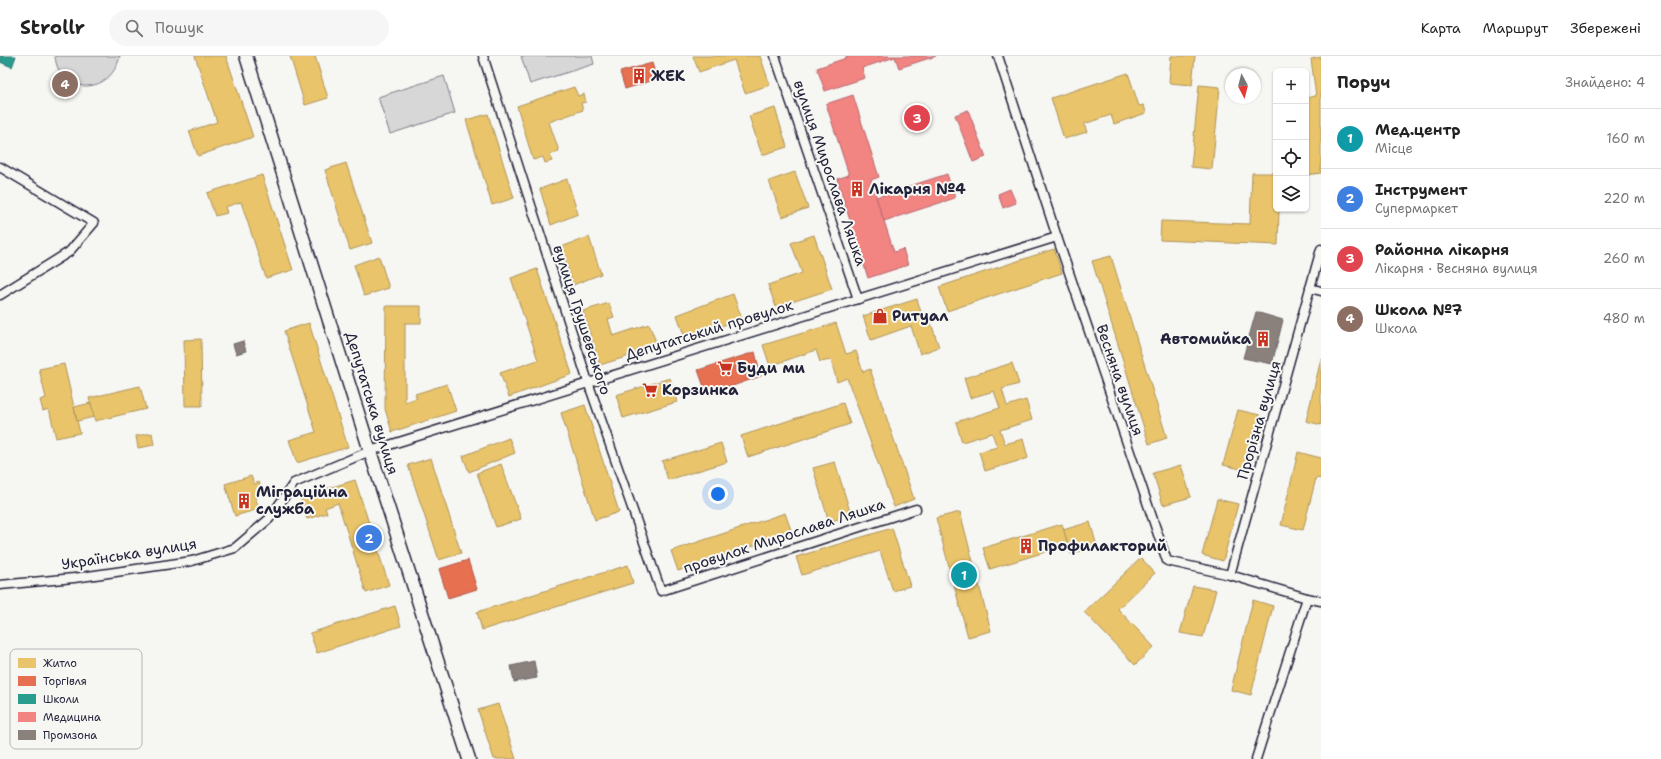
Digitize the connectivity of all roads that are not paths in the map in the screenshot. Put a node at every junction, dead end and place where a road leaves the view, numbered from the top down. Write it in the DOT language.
graph roads {
  1 [pos="246,56"];
  2 [pos="483,56"];
  3 [pos="775,56"];
  4 [pos="998,56"];
  5 [pos="0,167"];
  6 [pos="1057,237"];
  7 [pos="1321,249"];
  8 [pos="1310,288"];
  9 [pos="1321,291"];
  10 [pos="0,295"];
  11 [pos="858,300"];
  12 [pos="588,382"];
  13 [pos="370,451"];
  14 [pos="916,509"];
  15 [pos="1230,575"];
  16 [pos="0,585"];
  17 [pos="661,590"];
  18 [pos="1307,598"];
  19 [pos="1321,601"];
  20 [pos="469,759"];
  21 [pos="1256,759"];
  1 -- 13 [label="street, Депутатська вулиця"];
  2 -- 12 [label="street, вулиця Грушевського"];
  3 -- 11 [label="street, вулиця Мирослава Ляшка"];
  4 -- 6 [label="street, Весняна вулиця"];
  5 -- 10 [label="street"];
  6 -- 11 [label="street, Депутатський провулок"];
  6 -- 15 [label="street, Весняна вулиця"];
  7 -- 8 [label="street, Прорізна вулиця"];
  8 -- 9 [label="street"];
  8 -- 15 [label="street, Прорізна вулиця"];
  11 -- 12 [label="street, Депутатський провулок"];
  12 -- 13 [label="street, Депутатський провулок"];
  12 -- 17 [label="street, вулиця Грушевського"];
  13 -- 16 [label="street, Українська вулиця"];
  13 -- 20 [label="street, Депутатська вулиця"];
  14 -- 17 [label="street, провулок Мирослава Ляшка"];
  15 -- 18 [label="street, Весняна вулиця"];
  18 -- 19 [label="street, Весняна вулиця"];
  18 -- 21 [label="street"];
}
